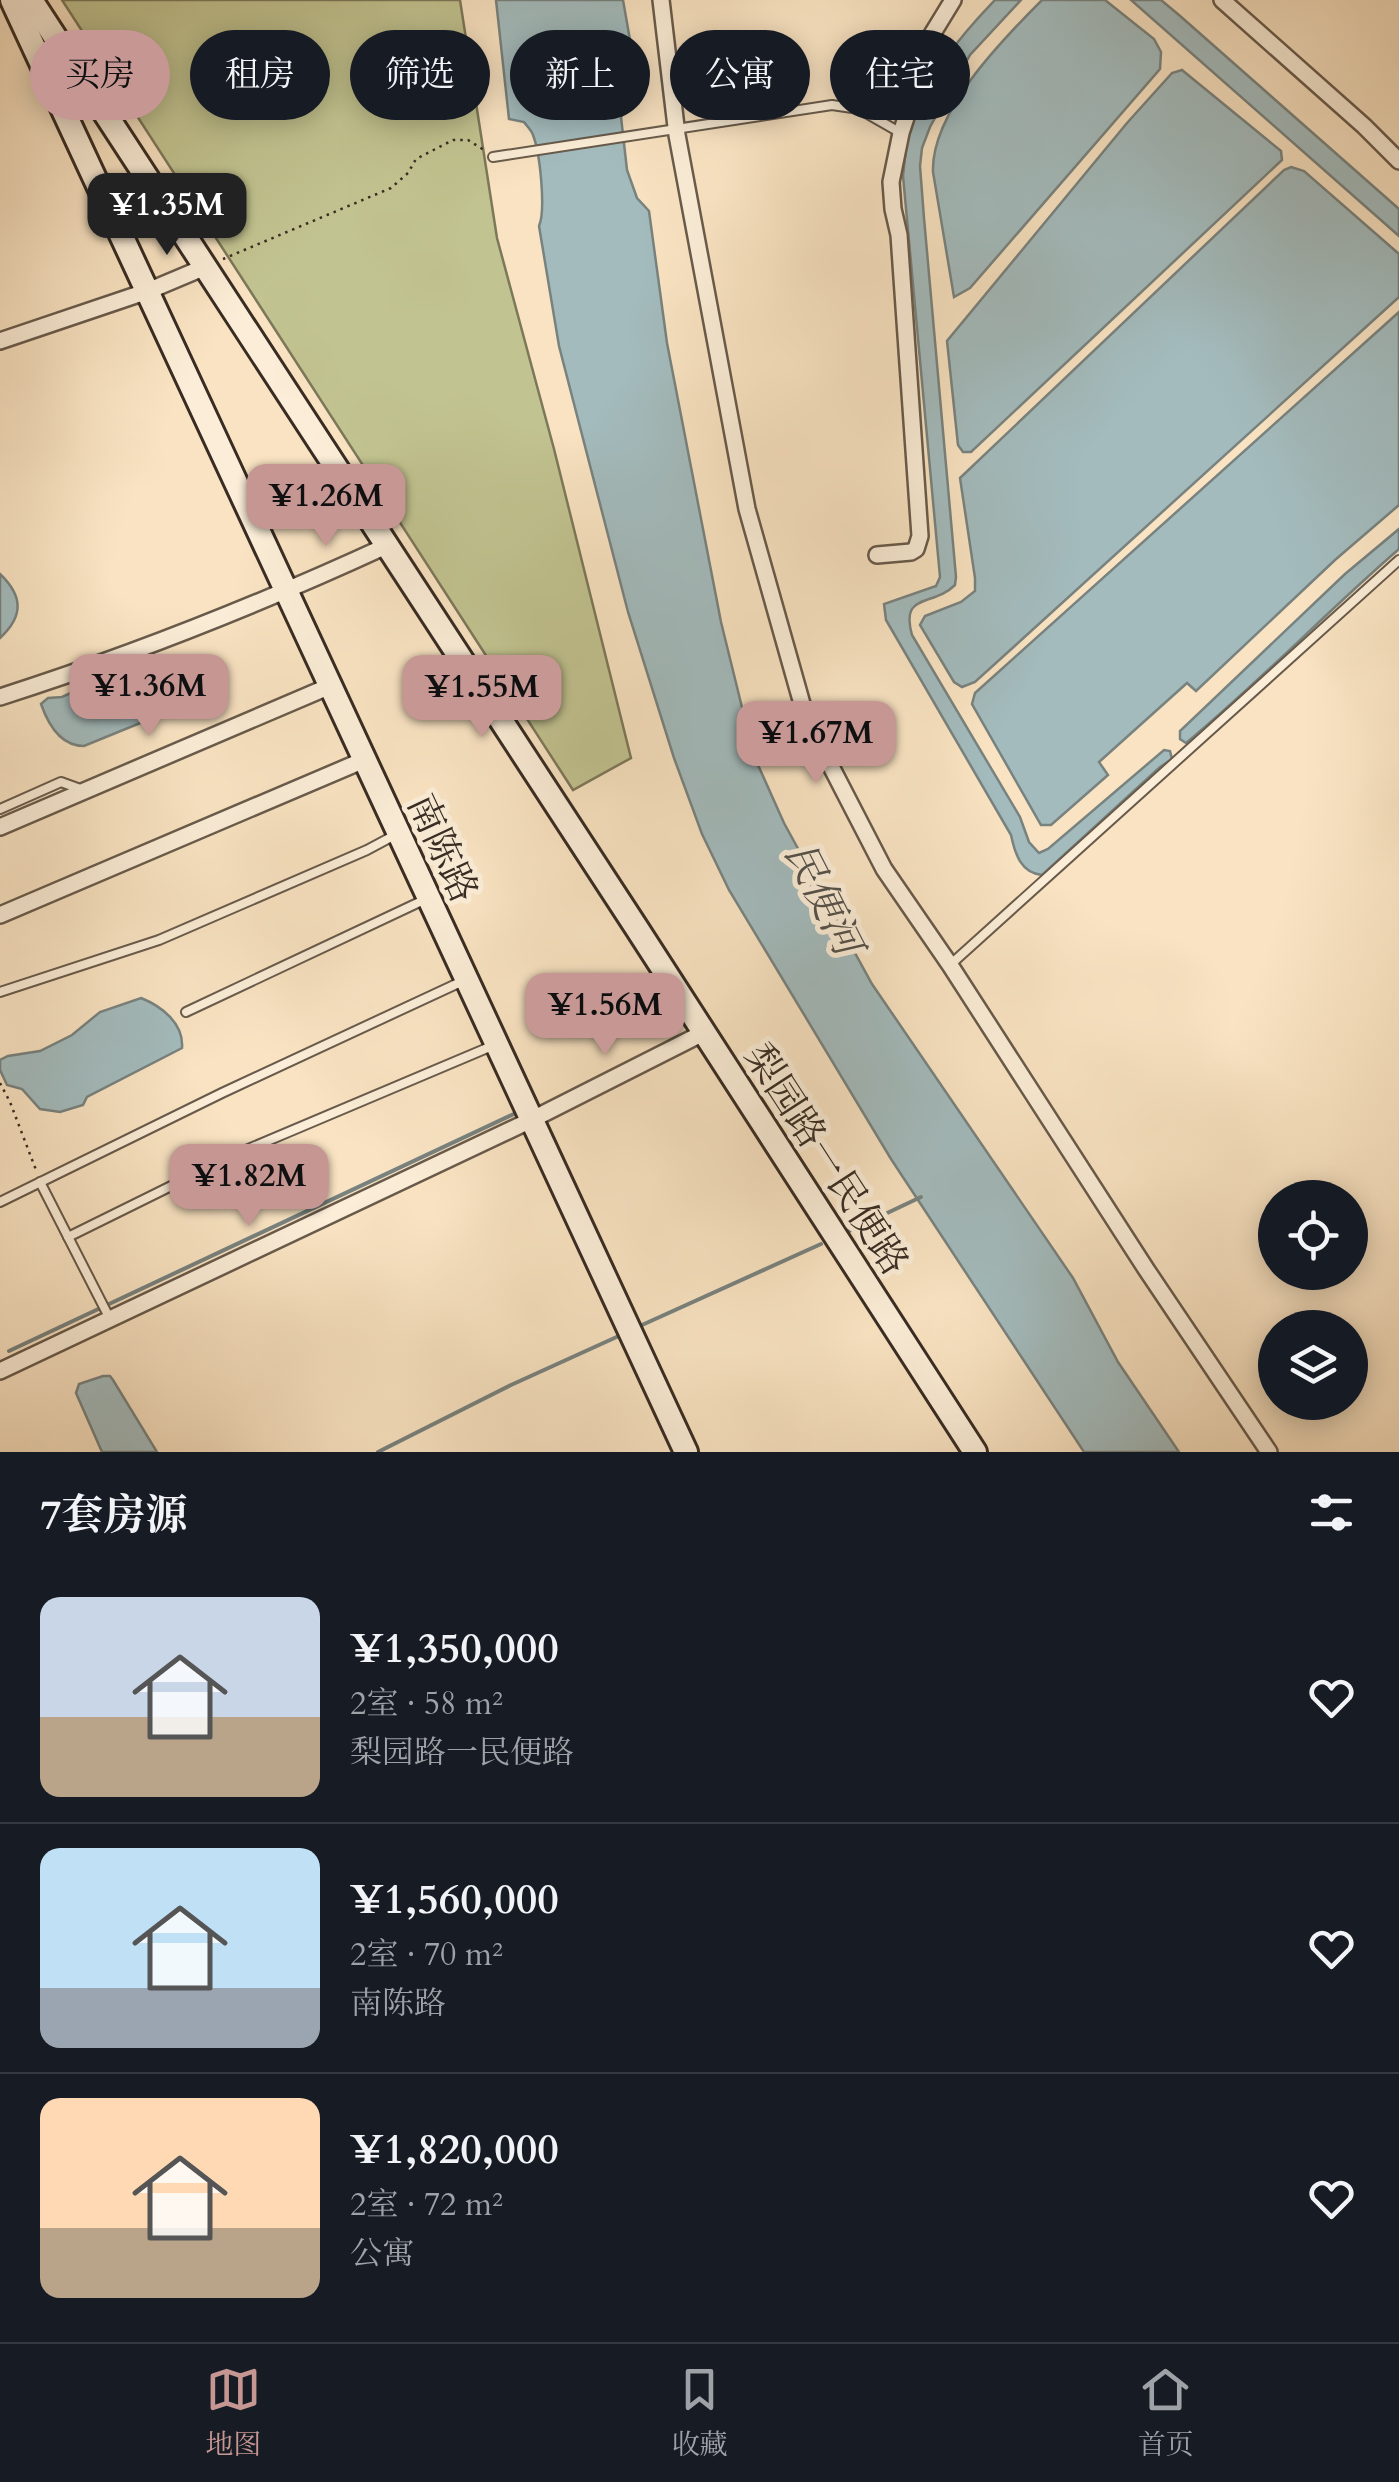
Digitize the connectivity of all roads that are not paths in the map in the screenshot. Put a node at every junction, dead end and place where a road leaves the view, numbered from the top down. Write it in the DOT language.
graph roads {
  1 [pos="12,0"];
  2 [pos="31,0"];
  3 [pos="661,0"];
  4 [pos="954,0"];
  5 [pos="1222,0"];
  6 [pos="676,130"];
  7 [pos="901,132"];
  8 [pos="493,157"];
  9 [pos="1399,161"];
  10 [pos="205,267"];
  11 [pos="141,293"];
  12 [pos="0,341"];
  13 [pos="386,546"];
  14 [pos="878,555"];
  15 [pos="1399,560"];
  16 [pos="281,594"];
  17 [pos="324,688"];
  18 [pos="0,697"];
  19 [pos="358,763"];
  20 [pos="84,791"];
  21 [pos="0,810"];
  22 [pos="0,827"];
  23 [pos="392,836"];
  24 [pos="422,901"];
  25 [pos="0,914"];
  26 [pos="950,964"];
  27 [pos="460,983"];
  28 [pos="0,992"];
  29 [pos="186,1012"];
  30 [pos="704,1033"];
  31 [pos="490,1046"];
  32 [pos="526,1123"];
  33 [pos="40,1182"];
  34 [pos="0,1202"];
  35 [pos="68,1237"];
  36 [pos="108,1315"];
  37 [pos="0,1371"];
  38 [pos="686,1452"];
  39 [pos="975,1452"];
  40 [pos="1269,1452"];
  1 -- 11 [label="main road, 南陈路"];
  2 -- 10 [label="main road, 梨园路一民便路"];
  3 -- 6 [label="street"];
  4 -- 7 [label="street"];
  5 -- 9 [label="street"];
  6 -- 7 [label="lane"];
  6 -- 8 [label="lane"];
  6 -- 26 [label="street"];
  7 -- 14 [label="street"];
  10 -- 11 [label="street"];
  10 -- 13 [label="main road, 梨园路一民便路"];
  11 -- 12 [label="street"];
  11 -- 16 [label="main road, 南陈路"];
  13 -- 16 [label="street"];
  13 -- 30 [label="main road, 梨园路一民便路"];
  15 -- 26 [label="lane"];
  16 -- 17 [label="main road, 南陈路"];
  16 -- 18 [label="street"];
  17 -- 19 [label="main road, 南陈路"];
  17 -- 20 [label="street"];
  19 -- 23 [label="main road, 南陈路"];
  19 -- 25 [label="street"];
  20 -- 21 [label="lane"];
  20 -- 22 [label="street"];
  23 -- 24 [label="main road, 南陈路"];
  23 -- 28 [label="lane"];
  24 -- 27 [label="main road, 南陈路"];
  24 -- 29 [label="lane"];
  26 -- 40 [label="street"];
  27 -- 31 [label="main road, 南陈路"];
  27 -- 33 [label="lane"];
  30 -- 32 [label="street"];
  30 -- 39 [label="main road, 梨园路一民便路"];
  31 -- 32 [label="main road, 南陈路"];
  31 -- 35 [label="lane"];
  32 -- 36 [label="street"];
  32 -- 38 [label="main road, 南陈路"];
  33 -- 34 [label="lane"];
  33 -- 35 [label="lane"];
  35 -- 36 [label="lane"];
  36 -- 37 [label="street"];
}
